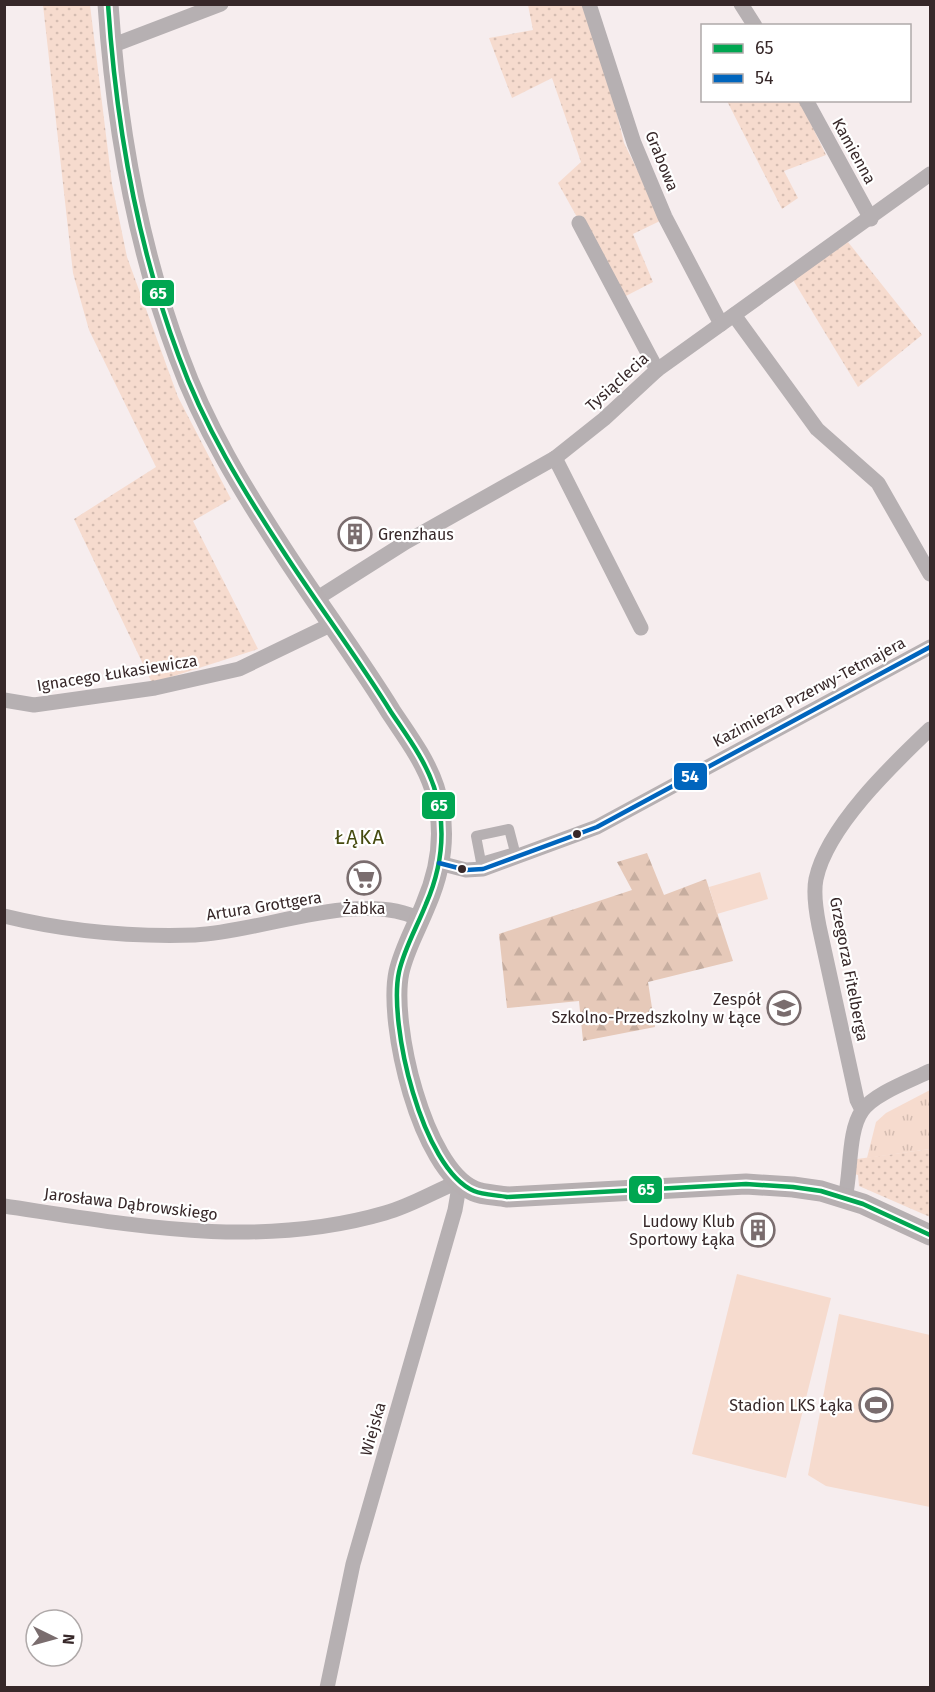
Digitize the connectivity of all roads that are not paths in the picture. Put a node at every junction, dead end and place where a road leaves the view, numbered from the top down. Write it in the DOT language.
graph roads {
  1 [pos="108,4"];
  2 [pos="221,4"];
  3 [pos="589,4"];
  4 [pos="741,4"];
  5 [pos="754,24"];
  6 [pos="111,46"];
  7 [pos="807,102"];
  8 [pos="930,174"];
  9 [pos="871,219"];
  10 [pos="579,223"];
  11 [pos="727,319"];
  12 [pos="657,370"];
  13 [pos="555,458"];
  14 [pos="930,574"];
  15 [pos="316,599"];
  16 [pos="332,622"];
  17 [pos="641,628"];
  18 [pos="930,647"];
  19 [pos="4,700"];
  20 [pos="930,729"];
  21 [pos="439,863"];
  22 [pos="4,916"];
  23 [pos="420,919"];
  24 [pos="930,1071"];
  25 [pos="862,1110"];
  26 [pos="460,1181"];
  27 [pos="845,1198"];
  28 [pos="4,1206"];
  29 [pos="930,1235"];
  30 [pos="327,1688"];
  1 -- 6 [label="main road"];
  2 -- 6 [label="street"];
  3 -- 11 [label="street, Grabowa"];
  4 -- 5 [label="street"];
  6 -- 15 [label="main road"];
  7 -- 9 [label="street, Kamienna"];
  8 -- 9 [label="street, Tysiąclecia"];
  9 -- 11 [label="street, Tysiąclecia"];
  10 -- 12 [label="street"];
  11 -- 12 [label="street, Tysiąclecia"];
  11 -- 14 [label="street, Grabowa"];
  12 -- 13 [label="street, Tysiąclecia"];
  13 -- 15 [label="street, Tysiąclecia"];
  13 -- 17 [label="street"];
  15 -- 16 [label="main road"];
  16 -- 19 [label="street, Ignacego Łukasiewicza"];
  16 -- 21 [label="main road"];
  18 -- 21 [label="street, Kazimierza Przerwy-Tetmajera"];
  20 -- 25 [label="street, Grzegorza Fitelberga"];
  21 -- 23 [label="main road"];
  22 -- 23 [label="street, Artura Grottgera"];
  23 -- 26 [label="main road"];
  24 -- 25 [label="street"];
  25 -- 27 [label="street"];
  26 -- 27 [label="main road"];
  26 -- 28 [label="street, Jarosława Dąbrowskiego"];
  26 -- 30 [label="street, Wiejska"];
  27 -- 29 [label="main road"];
}
